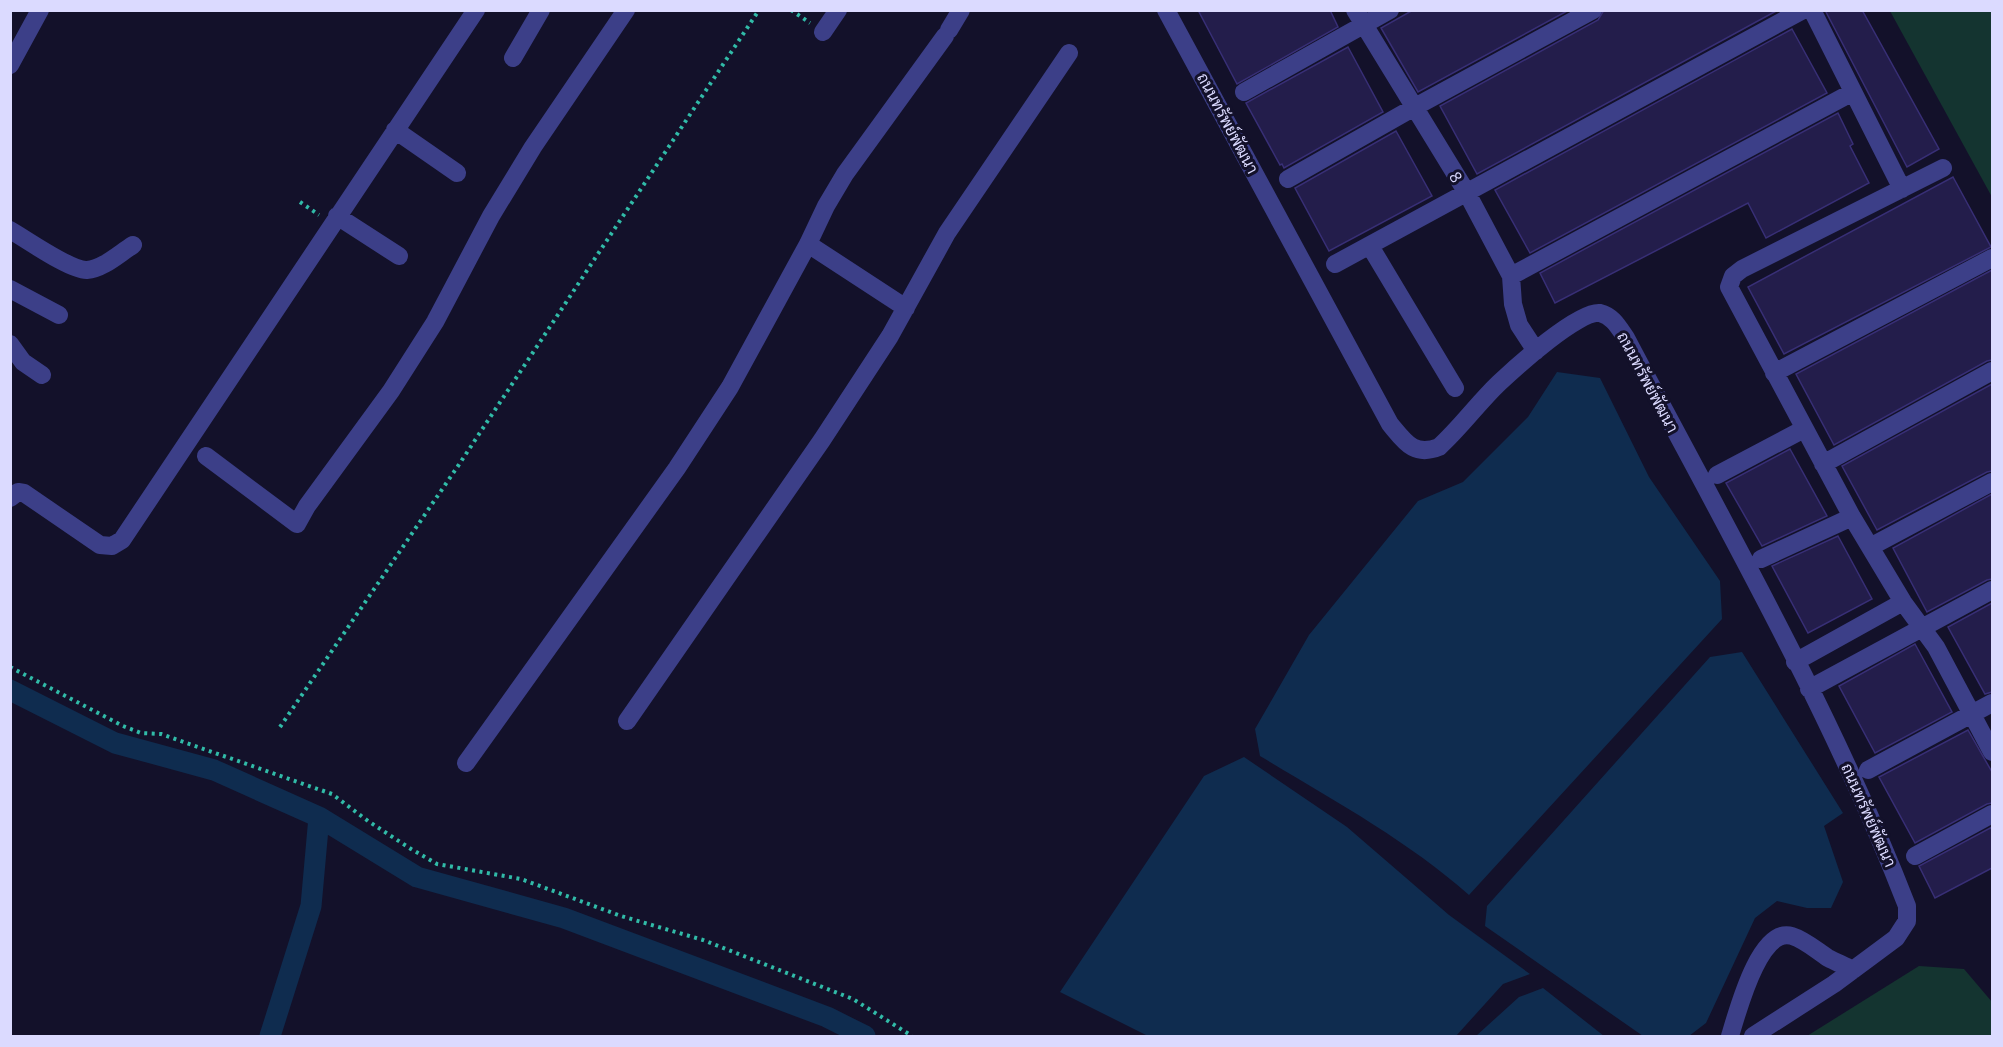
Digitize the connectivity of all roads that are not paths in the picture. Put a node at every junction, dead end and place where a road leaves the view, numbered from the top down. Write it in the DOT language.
graph roads {
  1 [pos="40,10"];
  2 [pos="476,10"];
  3 [pos="541,10"];
  4 [pos="627,10"];
  5 [pos="838,10"];
  6 [pos="961,10"];
  7 [pos="1166,10"];
  8 [pos="1390,10"];
  9 [pos="1593,10"];
  10 [pos="1803,10"];
  11 [pos="1812,10"];
  12 [pos="1359,18"];
  13 [pos="823,32"];
  14 [pos="1069,53"];
  15 [pos="513,58"];
  16 [pos="10,65"];
  17 [pos="1244,92"];
  18 [pos="1853,92"];
  19 [pos="1413,108"];
  20 [pos="395,130"];
  21 [pos="1943,168"];
  22 [pos="457,173"];
  23 [pos="1288,179"];
  24 [pos="1902,189"];
  25 [pos="1467,193"];
  26 [pos="337,216"];
  27 [pos="10,230"];
  28 [pos="133,244"];
  29 [pos="808,244"];
  30 [pos="1370,246"];
  31 [pos="399,256"];
  32 [pos="1992,258"];
  33 [pos="1335,264"];
  34 [pos="1511,276"];
  35 [pos="10,289"];
  36 [pos="906,308"];
  37 [pos="59,315"];
  38 [pos="10,344"];
  39 [pos="1536,351"];
  40 [pos="1992,371"];
  41 [pos="1774,373"];
  42 [pos="42,375"];
  43 [pos="1455,388"];
  44 [pos="1804,429"];
  45 [pos="206,456"];
  46 [pos="1823,464"];
  47 [pos="1717,475"];
  48 [pos="1992,482"];
  49 [pos="10,498"];
  50 [pos="1852,517"];
  51 [pos="1870,547"];
  52 [pos="1761,559"];
  53 [pos="1992,590"];
  54 [pos="1904,602"];
  55 [pos="1922,627"];
  56 [pos="1795,662"];
  57 [pos="1809,689"];
  58 [pos="1992,703"];
  59 [pos="1972,714"];
  60 [pos="627,720"];
  61 [pos="1992,752"];
  62 [pos="466,763"];
  63 [pos="1868,770"];
  64 [pos="1992,814"];
  65 [pos="1915,856"];
  66 [pos="1853,970"];
  67 [pos="1730,1036"];
  68 [pos="1753,1036"];
  1 -- 16 [label="street"];
  2 -- 20 [label="street"];
  3 -- 15 [label="street"];
  4 -- 45 [label="street"];
  5 -- 13 [label="street"];
  6 -- 29 [label="street"];
  7 -- 39 [label="street, ถนนทรัพย์พัฒนา"];
  8 -- 12 [label="street"];
  9 -- 19 [label="street"];
  10 -- 25 [label="street"];
  11 -- 18 [label="street"];
  12 -- 17 [label="street"];
  12 -- 19 [label="street, 8"];
  14 -- 36 [label="street"];
  18 -- 24 [label="street"];
  18 -- 34 [label="street"];
  19 -- 23 [label="street"];
  19 -- 25 [label="street, 8"];
  20 -- 22 [label="street"];
  20 -- 26 [label="street"];
  21 -- 24 [label="street"];
  24 -- 41 [label="street"];
  25 -- 30 [label="street"];
  25 -- 34 [label="street, 8"];
  26 -- 31 [label="street"];
  26 -- 49 [label="street"];
  27 -- 28 [label="street"];
  29 -- 36 [label="street"];
  29 -- 62 [label="street"];
  30 -- 33 [label="street"];
  30 -- 43 [label="street"];
  32 -- 41 [label="street"];
  34 -- 39 [label="street, 8"];
  35 -- 37 [label="street"];
  36 -- 60 [label="street"];
  38 -- 42 [label="street"];
  39 -- 56 [label="street, ถนนทรัพย์พัฒนา"];
  40 -- 46 [label="street"];
  41 -- 44 [label="street"];
  44 -- 46 [label="street"];
  44 -- 47 [label="street"];
  46 -- 50 [label="street"];
  48 -- 51 [label="street"];
  50 -- 51 [label="street"];
  50 -- 52 [label="street"];
  51 -- 54 [label="street"];
  53 -- 55 [label="street"];
  54 -- 55 [label="street"];
  54 -- 56 [label="street"];
  55 -- 57 [label="street"];
  55 -- 59 [label="street"];
  56 -- 57 [label="street, ถนนทรัพย์พัฒนา"];
  57 -- 66 [label="street, ถนนทรัพย์พัฒนา"];
  58 -- 59 [label="street"];
  59 -- 61 [label="street"];
  59 -- 63 [label="street"];
  64 -- 65 [label="street"];
  66 -- 67 [label="street"];
  66 -- 68 [label="street, ถนนทรัพย์พัฒนา"];
}
